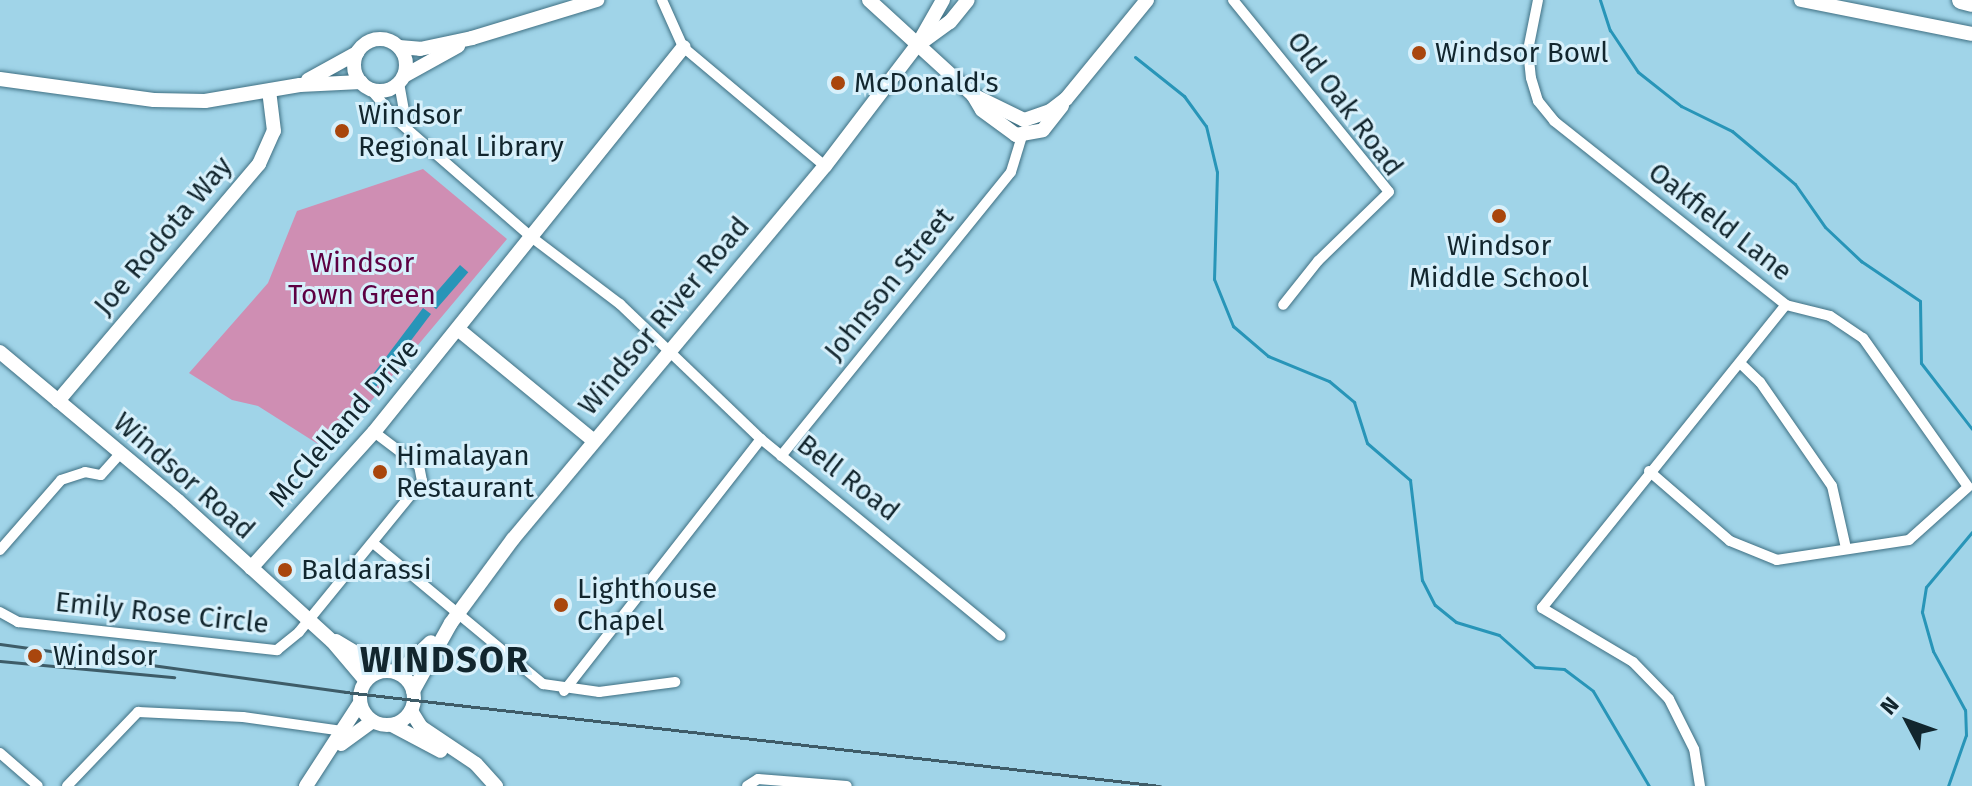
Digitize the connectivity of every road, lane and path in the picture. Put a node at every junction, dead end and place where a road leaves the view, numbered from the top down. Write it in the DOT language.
graph roads {
  1 [pos="597,0"];
  2 [pos="662,0"];
  3 [pos="869,0"];
  4 [pos="943,0"];
  5 [pos="968,0"];
  6 [pos="1147,0"];
  7 [pos="1233,0"];
  8 [pos="1538,0"];
  9 [pos="1801,0"];
  10 [pos="1961,0"];
  11 [pos="1972,3"];
  12 [pos="1972,34"];
  13 [pos="472,38"];
  14 [pos="918,44"];
  15 [pos="399,47"];
  16 [pos="683,47"];
  17 [pos="357,53"];
  18 [pos="0,79"];
  19 [pos="402,80"];
  20 [pos="300,85"];
  21 [pos="366,86"];
  22 [pos="269,92"];
  23 [pos="973,95"];
  24 [pos="1066,99"];
  25 [pos="408,129"];
  26 [pos="1022,136"];
  27 [pos="825,166"];
  28 [pos="530,236"];
  29 [pos="1283,305"];
  30 [pos="1786,305"];
  31 [pos="459,330"];
  32 [pos="0,352"];
  33 [pos="670,352"];
  34 [pos="1740,363"];
  35 [pos="58,401"];
  36 [pos="374,432"];
  37 [pos="761,439"];
  38 [pos="593,440"];
  39 [pos="120,454"];
  40 [pos="781,456"];
  41 [pos="1649,471"];
  42 [pos="373,543"];
  43 [pos="1846,548"];
  44 [pos="0,550"];
  45 [pos="251,568"];
  46 [pos="0,612"];
  47 [pos="454,618"];
  48 [pos="309,620"];
  49 [pos="1001,636"];
  50 [pos="332,641"];
  51 [pos="392,672"];
  52 [pos="366,681"];
  53 [pos="675,682"];
  54 [pos="413,691"];
  55 [pos="564,691"];
  56 [pos="360,703"];
  57 [pos="411,711"];
  58 [pos="373,721"];
  59 [pos="392,725"];
  60 [pos="342,731"];
  61 [pos="0,753"];
  62 [pos="329,755"];
  63 [pos="479,771"];
  64 [pos="38,786"];
  65 [pos="67,786"];
  66 [pos="306,786"];
  67 [pos="496,786"];
  68 [pos="747,786"];
  69 [pos="847,786"];
  70 [pos="1700,786"];
  1 -- 13 [label="main road"];
  2 -- 16 [label="street"];
  3 -- 14 [label="main road"];
  4 -- 14 [label="main road"];
  5 -- 14 [label="main road"];
  6 -- 24 [label="main road"];
  7 -- 29 [label="street, Old Oak Road"];
  8 -- 30 [label="street, Oakfield Lane"];
  9 -- 12 [label="main road"];
  10 -- 11 [label="highway"];
  13 -- 15 [label="main road"];
  13 -- 19 [label="main road"];
  14 -- 23 [label="main road"];
  14 -- 27 [label="main road, Windsor River Road"];
  15 -- 17 [label="main road"];
  15 -- 19 [label="main road"];
  16 -- 27 [label="street"];
  16 -- 28 [label="main road, McClelland Drive"];
  17 -- 20 [label="main road"];
  17 -- 21 [label="main road"];
  18 -- 22 [label="main road"];
  19 -- 21 [label="main road"];
  19 -- 25 [label="street"];
  20 -- 21 [label="main road"];
  20 -- 22 [label="main road"];
  21 -- 25 [label="street, Bell Road"];
  22 -- 35 [label="main road, Joe Rodota Way"];
  23 -- 24 [label="main road"];
  23 -- 26 [label="main road"];
  24 -- 26 [label="main road"];
  25 -- 28 [label="street, Bell Road"];
  26 -- 40 [label="street, Johnson Street"];
  27 -- 33 [label="main road, Windsor River Road"];
  28 -- 31 [label="main road, McClelland Drive"];
  28 -- 33 [label="street, Bell Road"];
  30 -- 34 [label="street"];
  30 -- 43 [label="street, Oakfield Lane"];
  31 -- 36 [label="main road, McClelland Drive"];
  31 -- 38 [label="main road"];
  32 -- 35 [label="main road, Windsor Road"];
  33 -- 37 [label="street, Bell Road"];
  33 -- 38 [label="main road, Windsor River Road"];
  34 -- 41 [label="street"];
  34 -- 43 [label="street"];
  35 -- 39 [label="main road, Windsor Road"];
  36 -- 42 [label="street, Emily Rose Circle"];
  36 -- 45 [label="main road, McClelland Drive"];
  37 -- 40 [label="street, Bell Road"];
  37 -- 55 [label="street"];
  38 -- 47 [label="main road, Windsor River Road"];
  39 -- 44 [label="street"];
  39 -- 45 [label="main road, Windsor Road"];
  40 -- 49 [label="street, Bell Road"];
  41 -- 43 [label="street"];
  41 -- 70 [label="street"];
  42 -- 47 [label="street"];
  42 -- 48 [label="street, Emily Rose Circle"];
  45 -- 48 [label="main road, Windsor Road"];
  46 -- 48 [label="street, Emily Rose Circle"];
  47 -- 51 [label="main road, Windsor River Road"];
  47 -- 54 [label="main road, Windsor River Road"];
  47 -- 55 [label="street"];
  48 -- 50 [label="main road, Windsor Road"];
  50 -- 51 [label="main road, Windsor Road"];
  50 -- 52 [label="main road, Windsor Road"];
  51 -- 52 [label="main road"];
  51 -- 54 [label="main road"];
  52 -- 56 [label="main road"];
  53 -- 55 [label="street"];
  54 -- 57 [label="main road"];
  56 -- 58 [label="main road"];
  56 -- 60 [label="main road"];
  57 -- 59 [label="main road"];
  57 -- 63 [label="main road"];
  58 -- 59 [label="main road"];
  58 -- 62 [label="main road"];
  59 -- 63 [label="main road"];
  60 -- 62 [label="main road"];
  60 -- 65 [label="street"];
  61 -- 64 [label="street"];
  62 -- 66 [label="main road"];
  63 -- 67 [label="main road"];
  68 -- 69 [label="street"];
}
